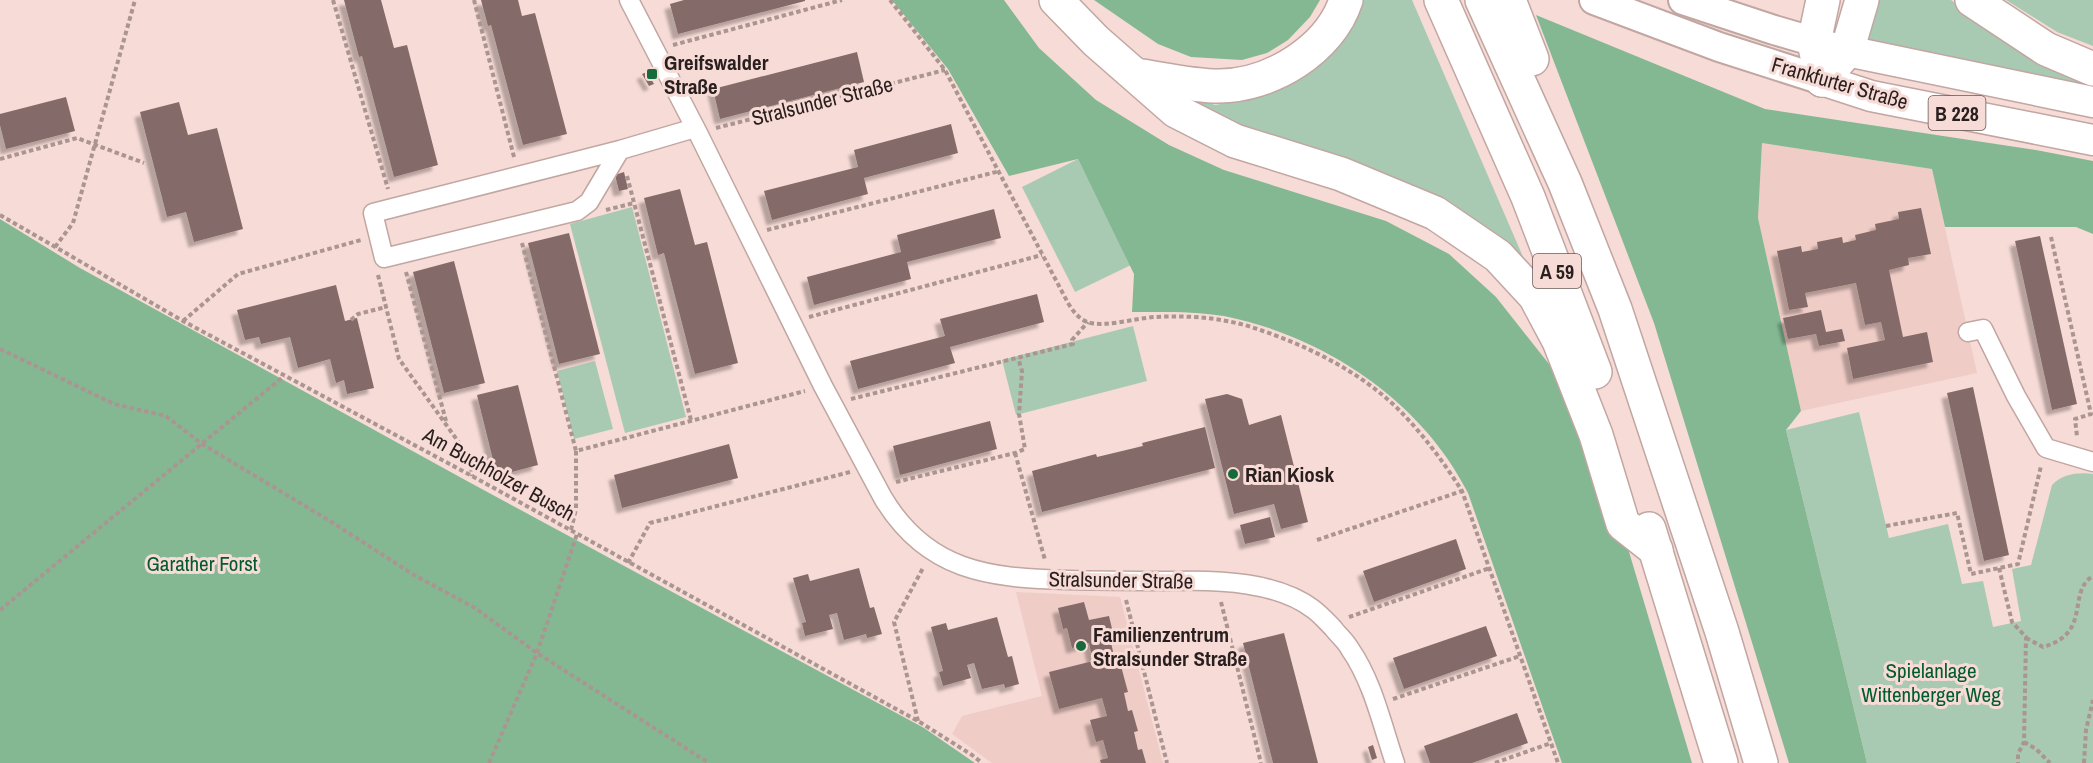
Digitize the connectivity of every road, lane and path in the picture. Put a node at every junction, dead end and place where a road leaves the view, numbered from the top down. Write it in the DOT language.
graph roads {
  1 [pos="135,0"];
  2 [pos="333,0"];
  3 [pos="474,0"];
  4 [pos="629,0"];
  5 [pos="842,0"];
  6 [pos="890,0"];
  7 [pos="1056,0"];
  8 [pos="1346,0"];
  9 [pos="1441,0"];
  10 [pos="1594,0"];
  11 [pos="1683,0"];
  12 [pos="1822,0"];
  13 [pos="1862,0"];
  14 [pos="1972,0"];
  15 [pos="1499,7"];
  16 [pos="1814,42"];
  17 [pos="655,49"];
  18 [pos="1847,51"];
  19 [pos="2093,69"];
  20 [pos="945,70"];
  21 [pos="1136,75"];
  22 [pos="1822,81"];
  23 [pos="2093,102"];
  24 [pos="696,130"];
  25 [pos="2093,140"];
  26 [pos="94,144"];
  27 [pos="620,150"];
  28 [pos="0,159"];
  29 [pos="144,163"];
  30 [pos="1000,171"];
  31 [pos="518,176"];
  32 [pos="393,207"];
  33 [pos="0,215"];
  34 [pos="518,225"];
  35 [pos="749,235"];
  36 [pos="2051,237"];
  37 [pos="368,238"];
  38 [pos="55,248"];
  39 [pos="401,254"];
  40 [pos="1042,255"];
  41 [pos="376,270"];
  42 [pos="386,307"];
  43 [pos="351,320"];
  44 [pos="183,321"];
  45 [pos="791,322"];
  46 [pos="1088,322"];
  47 [pos="1968,332"];
  48 [pos="0,349"];
  49 [pos="1018,358"];
  50 [pos="285,376"];
  51 [pos="823,386"];
  52 [pos="832,403"];
  53 [pos="691,420"];
  54 [pos="447,424"];
  55 [pos="202,444"];
  56 [pos="2046,448"];
  57 [pos="576,451"];
  58 [pos="1015,453"];
  59 [pos="2087,461"];
  60 [pos="867,468"];
  61 [pos="472,476"];
  62 [pos="878,487"];
  63 [pos="1462,490"];
  64 [pos="1886,526"];
  65 [pos="571,531"];
  66 [pos="577,534"];
  67 [pos="1317,540"];
  68 [pos="1656,550"];
  69 [pos="932,552"];
  70 [pos="628,563"];
  71 [pos="1490,568"];
  72 [pos="1999,568"];
  73 [pos="2093,576"];
  74 [pos="1050,579"];
  75 [pos="1216,580"];
  76 [pos="1121,581"];
  77 [pos="0,610"];
  78 [pos="1329,624"];
  79 [pos="2026,637"];
  80 [pos="537,653"];
  81 [pos="1520,656"];
  82 [pos="2093,700"];
  83 [pos="1376,705"];
  84 [pos="918,721"];
  85 [pos="2024,741"];
  86 [pos="1551,743"];
  87 [pos="489,763"];
  88 [pos="709,763"];
  89 [pos="982,763"];
  90 [pos="1167,763"];
  91 [pos="1261,763"];
  92 [pos="1395,763"];
  93 [pos="1495,763"];
  94 [pos="1558,763"];
  95 [pos="1721,763"];
  96 [pos="1761,763"];
  97 [pos="2018,763"];
  98 [pos="2050,763"];
  99 [pos="2084,763"];
  1 -- 26 [label="path"];
  2 -- 32 [label="path"];
  3 -- 31 [label="path"];
  4 -- 17 [label="street, Stralsunder Straße"];
  5 -- 17 [label="path"];
  6 -- 20 [label="path"];
  7 -- 21 [label="highway"];
  8 -- 21 [label="highway"];
  9 -- 68 [label="highway, A 59"];
  10 -- 22 [label="main road, Frankfurter Straße / B 228"];
  11 -- 16 [label="main road, Frankfurter Straße / B 228"];
  12 -- 16 [label="highway"];
  13 -- 18 [label="highway"];
  14 -- 19 [label="highway"];
  15 -- 96 [label="highway, A 59"];
  16 -- 18 [label="main road, Frankfurter Straße / B 228"];
  16 -- 22 [label="highway"];
  17 -- 24 [label="street, Stralsunder Straße"];
  18 -- 22 [label="highway"];
  18 -- 23 [label="highway, Frankfurter Straße / B 228"];
  20 -- 24 [label="path, Stralsunder Straße"];
  20 -- 30 [label="path"];
  21 -- 68 [label="highway"];
  22 -- 25 [label="highway, Frankfurter Straße / B 228"];
  24 -- 27 [label="street"];
  24 -- 35 [label="street, Stralsunder Straße"];
  26 -- 28 [label="path"];
  26 -- 29 [label="path"];
  26 -- 38 [label="path"];
  27 -- 31 [label="street"];
  27 -- 34 [label="street"];
  27 -- 53 [label="path"];
  30 -- 35 [label="path"];
  30 -- 40 [label="path"];
  31 -- 32 [label="street"];
  32 -- 39 [label="street"];
  33 -- 38 [label="path, Am Buchholzer Busch"];
  34 -- 39 [label="street"];
  34 -- 57 [label="path"];
  35 -- 45 [label="street, Stralsunder Straße"];
  36 -- 59 [label="path"];
  37 -- 44 [label="path"];
  38 -- 44 [label="path, Am Buchholzer Busch"];
  39 -- 54 [label="path"];
  40 -- 45 [label="path"];
  40 -- 46 [label="path"];
  41 -- 42 [label="path"];
  42 -- 43 [label="path"];
  42 -- 54 [label="path"];
  44 -- 50 [label="path, Am Buchholzer Busch"];
  45 -- 51 [label="street, Stralsunder Straße"];
  46 -- 49 [label="path"];
  46 -- 63 [label="path"];
  47 -- 56 [label="street"];
  48 -- 55 [label="path"];
  49 -- 52 [label="path"];
  49 -- 58 [label="path"];
  50 -- 55 [label="path"];
  50 -- 61 [label="path, Am Buchholzer Busch"];
  51 -- 52 [label="street, Stralsunder Straße"];
  51 -- 53 [label="path"];
  52 -- 60 [label="street, Stralsunder Straße"];
  53 -- 57 [label="path"];
  54 -- 61 [label="path"];
  55 -- 77 [label="path"];
  55 -- 80 [label="path"];
  56 -- 59 [label="street"];
  56 -- 72 [label="path"];
  57 -- 65 [label="path"];
  58 -- 62 [label="path"];
  58 -- 74 [label="path"];
  60 -- 62 [label="street, Stralsunder Straße"];
  60 -- 70 [label="path"];
  61 -- 65 [label="path, Am Buchholzer Busch"];
  62 -- 69 [label="street, Stralsunder Straße"];
  63 -- 67 [label="path"];
  63 -- 71 [label="path"];
  64 -- 72 [label="path"];
  65 -- 66 [label="path, Am Buchholzer Busch"];
  66 -- 70 [label="path, Am Buchholzer Busch"];
  66 -- 80 [label="path"];
  68 -- 95 [label="highway, A 59"];
  69 -- 74 [label="street, Stralsunder Straße"];
  69 -- 84 [label="path"];
  70 -- 84 [label="path, Am Buchholzer Busch"];
  71 -- 78 [label="path"];
  71 -- 81 [label="path"];
  72 -- 79 [label="path"];
  73 -- 79 [label="path"];
  74 -- 76 [label="street, Stralsunder Straße"];
  75 -- 76 [label="street, Stralsunder Straße"];
  75 -- 78 [label="street, Stralsunder Straße"];
  75 -- 91 [label="path"];
  76 -- 90 [label="path"];
  78 -- 83 [label="street, Stralsunder Straße"];
  79 -- 85 [label="path"];
  80 -- 87 [label="path"];
  80 -- 88 [label="path"];
  81 -- 83 [label="path"];
  81 -- 86 [label="path"];
  82 -- 99 [label="path"];
  83 -- 92 [label="street, Stralsunder Straße"];
  84 -- 89 [label="path, Am Buchholzer Busch"];
  85 -- 97 [label="path"];
  85 -- 98 [label="path"];
  86 -- 93 [label="path"];
  86 -- 94 [label="path"];
}
